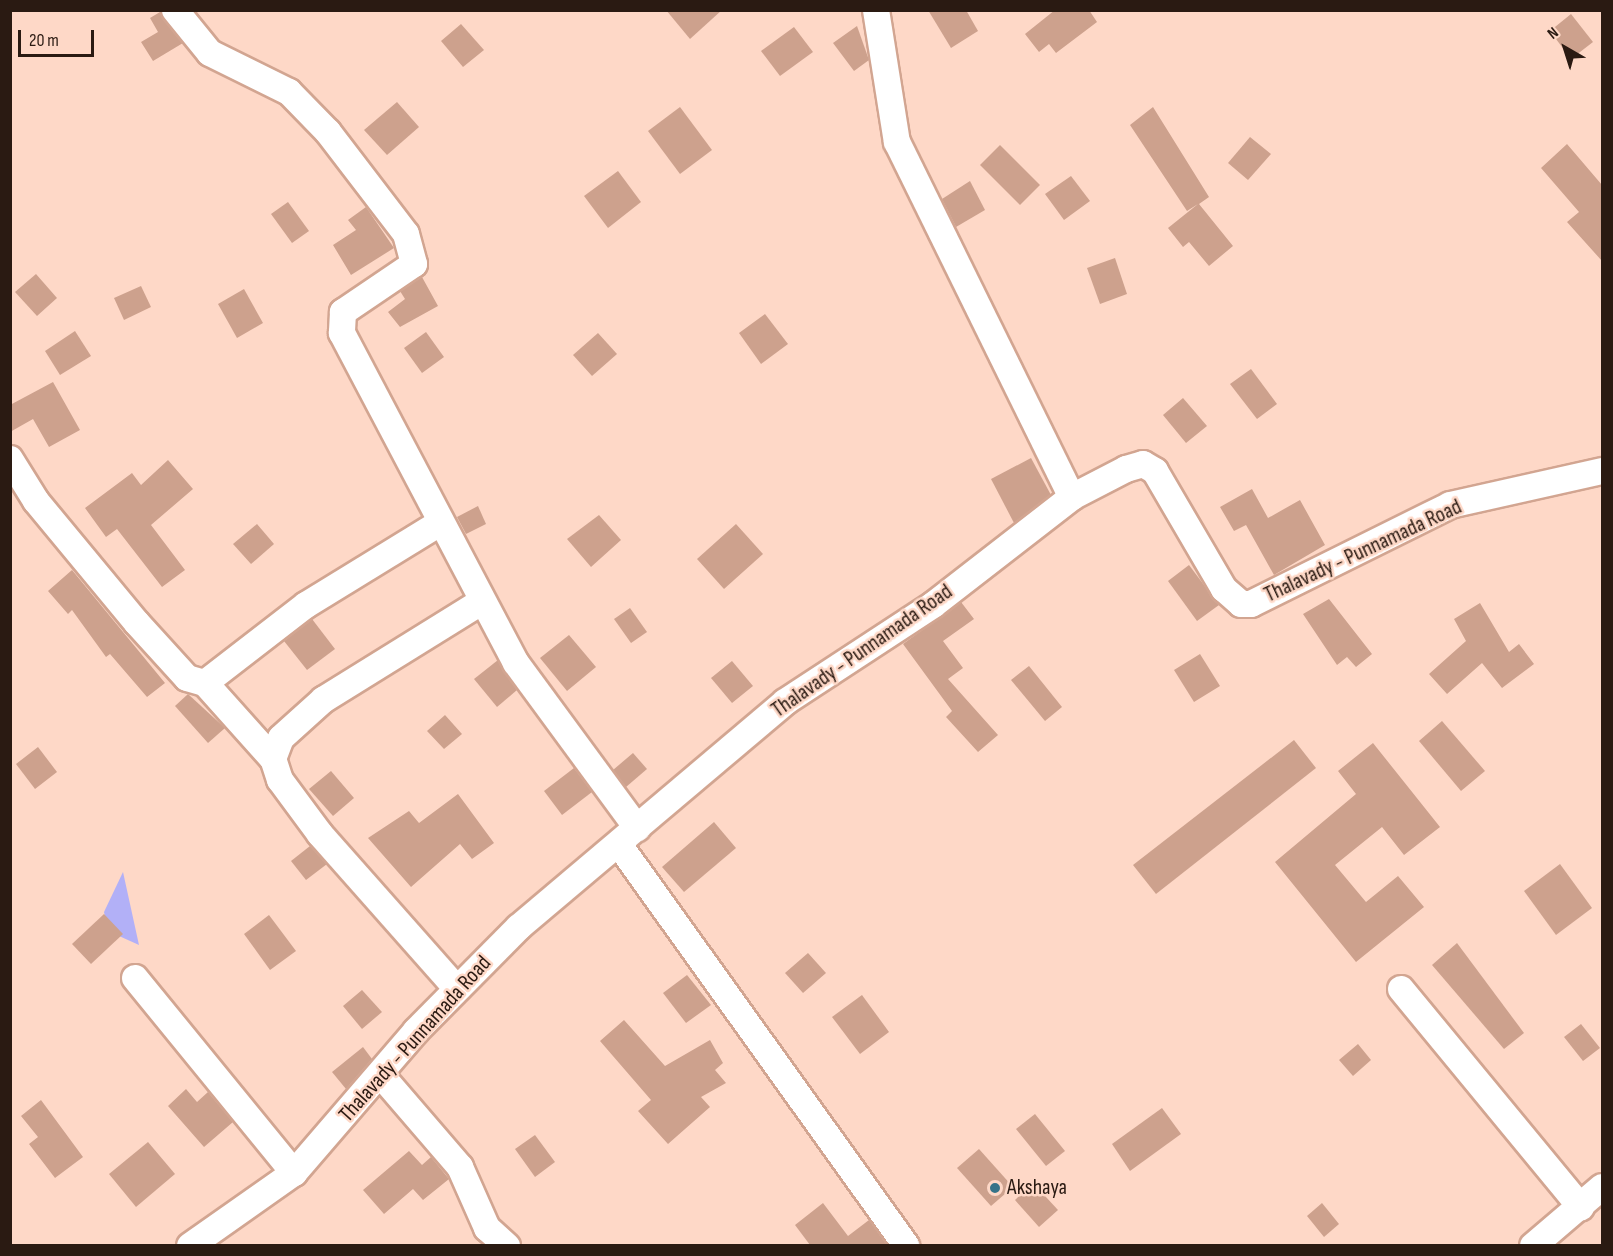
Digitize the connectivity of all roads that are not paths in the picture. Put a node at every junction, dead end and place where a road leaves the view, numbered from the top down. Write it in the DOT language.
graph roads {
  1 [pos="175,10"];
  2 [pos="876,10"];
  3 [pos="10,459"];
  4 [pos="1602,471"];
  5 [pos="1072,497"];
  6 [pos="440,523"];
  7 [pos="481,602"];
  8 [pos="205,683"];
  9 [pos="273,759"];
  10 [pos="629,837"];
  11 [pos="135,978"];
  12 [pos="457,988"];
  13 [pos="1401,989"];
  14 [pos="380,1074"];
  15 [pos="294,1173"];
  16 [pos="1602,1187"];
  17 [pos="1581,1207"];
  18 [pos="189,1245"];
  19 [pos="507,1245"];
  20 [pos="906,1245"];
  21 [pos="1533,1245"];
  1 -- 6 [label="street"];
  2 -- 5 [label="street"];
  3 -- 8 [label="street"];
  4 -- 5 [label="street, Thalavady - Punnamada Road"];
  5 -- 10 [label="street, Thalavady - Punnamada Road"];
  6 -- 7 [label="street"];
  6 -- 8 [label="street"];
  7 -- 9 [label="street"];
  7 -- 10 [label="street"];
  8 -- 9 [label="street"];
  9 -- 12 [label="street"];
  10 -- 12 [label="street, Thalavady - Punnamada Road"];
  10 -- 20 [label="street"];
  11 -- 15 [label="street"];
  12 -- 14 [label="street, Thalavady - Punnamada Road"];
  13 -- 17 [label="street"];
  14 -- 15 [label="street, Thalavady - Punnamada Road"];
  14 -- 19 [label="street"];
  15 -- 18 [label="street, Thalavady - Punnamada Road"];
  16 -- 17 [label="street"];
  17 -- 21 [label="street"];
}
